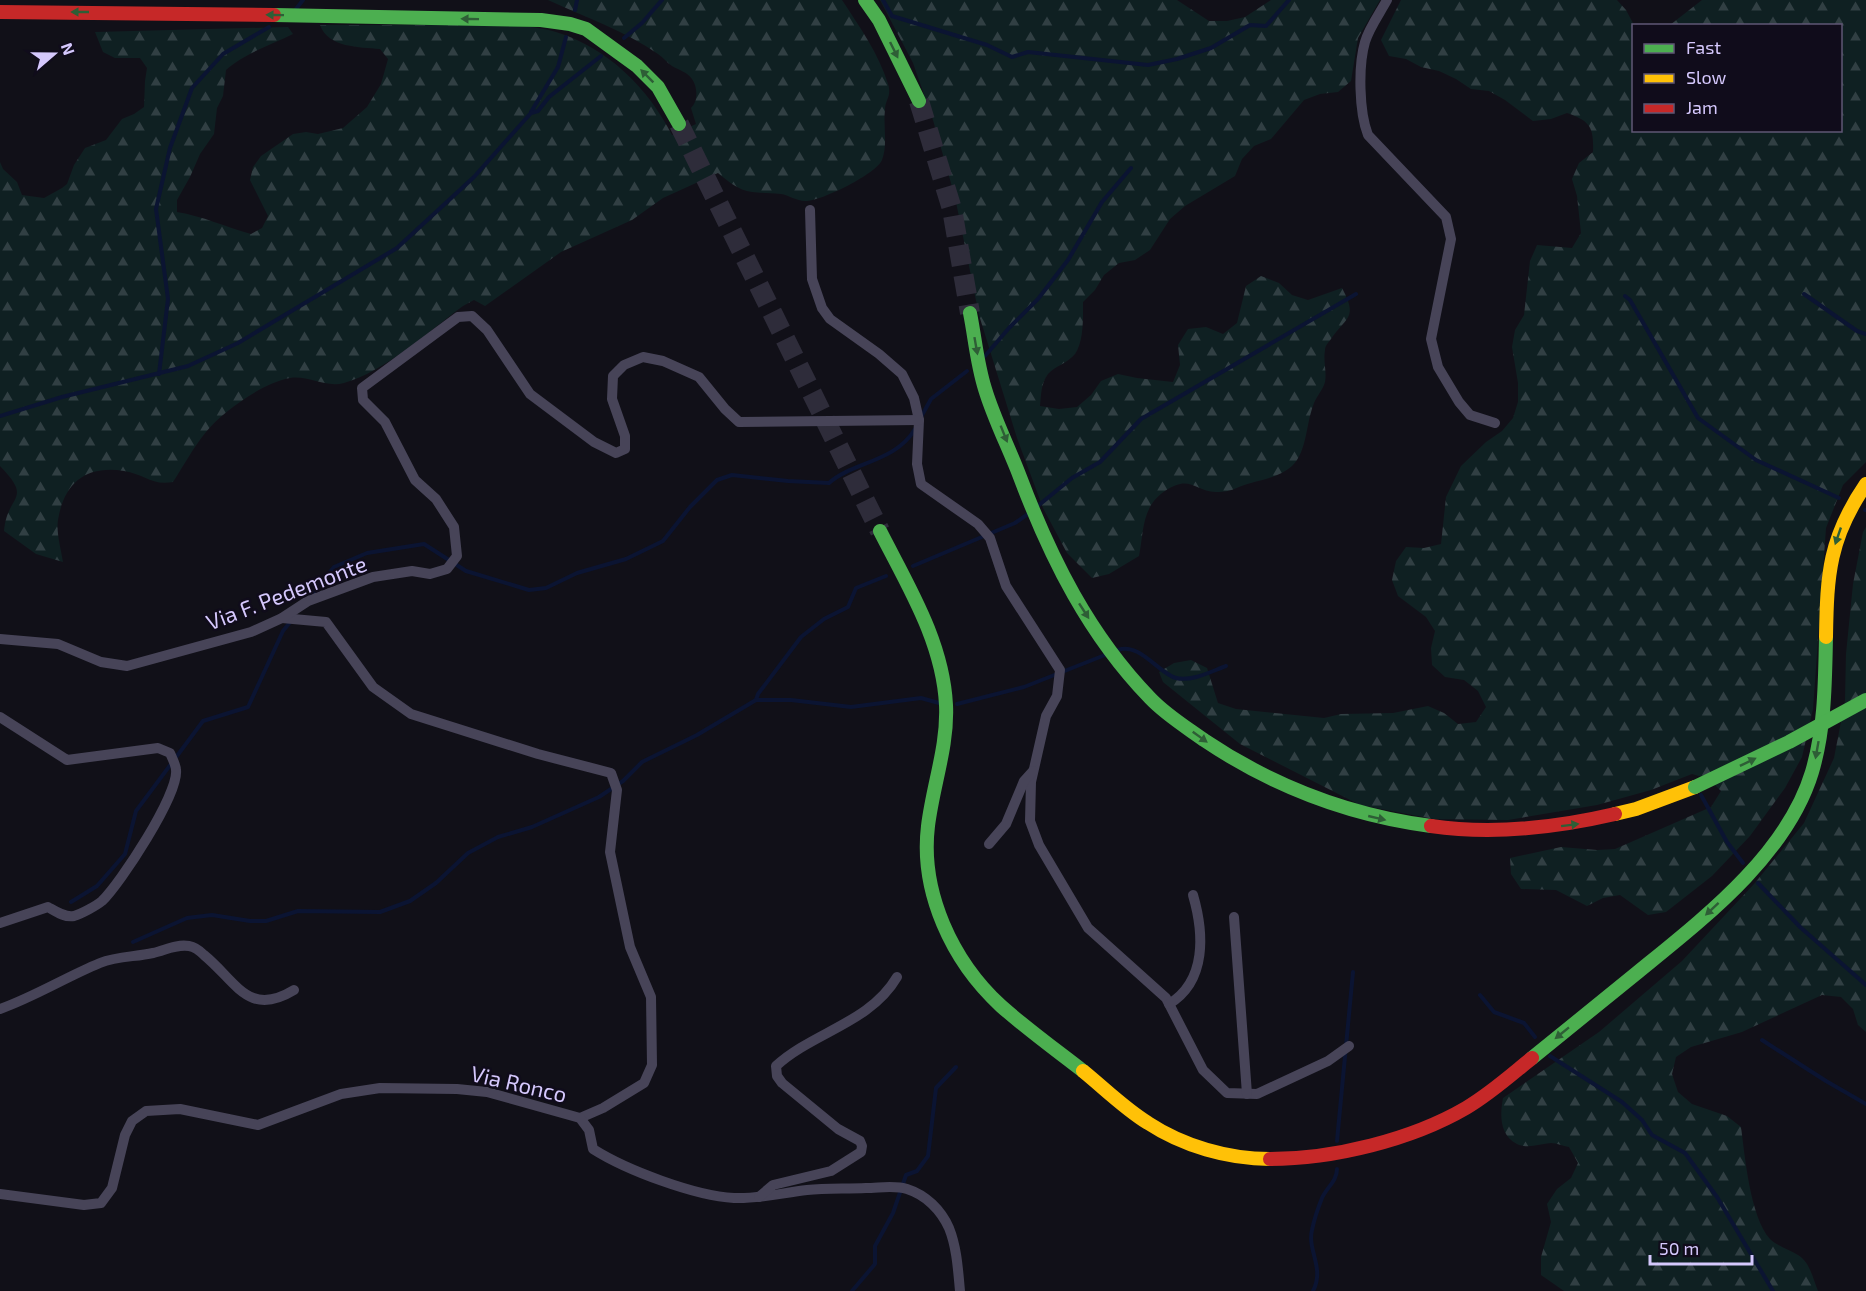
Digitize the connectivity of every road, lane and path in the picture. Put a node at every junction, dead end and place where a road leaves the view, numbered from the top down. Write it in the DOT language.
graph roads {
  1 [pos="865,0"];
  2 [pos="1387,0"];
  3 [pos="0,12"];
  4 [pos="919,101"];
  5 [pos="680,124"];
  6 [pos="810,210"];
  7 [pos="970,313"];
  8 [pos="919,420"];
  9 [pos="1495,423"];
  10 [pos="1866,484"];
  11 [pos="880,531"];
  12 [pos="282,618"];
  13 [pos="0,639"];
  14 [pos="1866,700"];
  15 [pos="0,717"];
  16 [pos="1033,771"];
  17 [pos="989,844"];
  18 [pos="1192,895"];
  19 [pos="1234,917"];
  20 [pos="0,923"];
  21 [pos="897,977"];
  22 [pos="294,990"];
  23 [pos="1169,1004"];
  24 [pos="0,1009"];
  25 [pos="1349,1046"];
  26 [pos="1247,1094"];
  27 [pos="580,1118"];
  28 [pos="0,1194"];
  29 [pos="759,1197"];
  30 [pos="960,1291"];
  1 -- 4 [label="highway, one-way"];
  2 -- 9 [label="street"];
  5 -- 3 [label="highway, one-way"];
  6 -- 8 [label="street"];
  7 -- 14 [label="highway, one-way, bridge"];
  8 -- 12 [label="street, Via F. Pedemonte"];
  8 -- 16 [label="street"];
  10 -- 11 [label="highway, one-way"];
  12 -- 13 [label="street, Via F. Pedemonte"];
  12 -- 27 [label="street"];
  15 -- 20 [label="street"];
  16 -- 17 [label="street"];
  16 -- 23 [label="street"];
  18 -- 23 [label="street"];
  19 -- 26 [label="street"];
  21 -- 29 [label="street"];
  22 -- 24 [label="street"];
  23 -- 26 [label="street"];
  25 -- 26 [label="street"];
  27 -- 28 [label="street, Via Ronco"];
  27 -- 29 [label="street, Via Ronco"];
  29 -- 30 [label="street, Via Ronco"];
}
